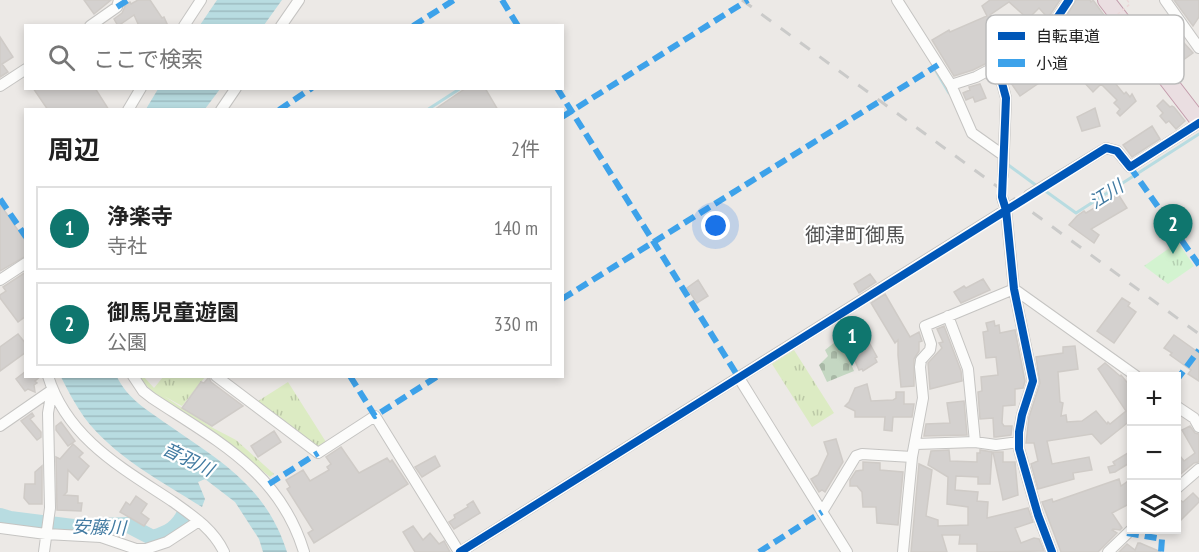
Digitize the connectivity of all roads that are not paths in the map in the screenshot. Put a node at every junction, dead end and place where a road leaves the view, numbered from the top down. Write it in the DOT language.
graph roads {
  1 [pos="119,0"];
  2 [pos="201,0"];
  3 [pos="299,0"];
  4 [pos="897,0"];
  5 [pos="1069,0"];
  6 [pos="1106,0"];
  7 [pos="1165,0"];
  8 [pos="1124,2"];
  9 [pos="1059,15"];
  10 [pos="1117,15"];
  11 [pos="1133,15"];
  12 [pos="1179,15"];
  13 [pos="1184,21"];
  14 [pos="93,24"];
  15 [pos="185,24"];
  16 [pos="282,24"];
  17 [pos="1195,33"];
  18 [pos="1199,48"];
  19 [pos="24,70"];
  20 [pos="986,72"];
  21 [pos="1002,84"];
  22 [pos="1170,84"];
  23 [pos="1184,84"];
  24 [pos="951,85"];
  25 [pos="0,86"];
  26 [pos="140,90"];
  27 [pos="235,90"];
  28 [pos="1199,105"];
  29 [pos="129,108"];
  30 [pos="222,108"];
  31 [pos="1199,122"];
  32 [pos="1003,155"];
  33 [pos="1003,175"];
  34 [pos="1029,195"];
  35 [pos="1002,197"];
  36 [pos="1010,207"];
  37 [pos="24,264"];
  38 [pos="0,280"];
  39 [pos="1014,289"];
  40 [pos="948,316"];
  41 [pos="1130,372"];
  42 [pos="49,378"];
  43 [pos="134,378"];
  44 [pos="219,378"];
  45 [pos="739,378"];
  46 [pos="52,390"];
  47 [pos="1181,409"];
  48 [pos="0,426"];
  49 [pos="1199,427"];
  50 [pos="975,442"];
  51 [pos="1019,442"];
  52 [pos="916,444"];
  53 [pos="912,458"];
  54 [pos="1199,469"];
  55 [pos="1181,485"];
  56 [pos="822,512"];
  57 [pos="199,520"];
  58 [pos="0,528"];
  59 [pos="46,531"];
  60 [pos="1127,533"];
  61 [pos="136,550"];
  62 [pos="44,552"];
  63 [pos="224,552"];
  64 [pos="304,552"];
  65 [pos="459,552"];
  66 [pos="847,552"];
  67 [pos="903,552"];
  68 [pos="1052,552"];
  69 [pos="1108,552"];
  1 -- 14 [label="street"];
  2 -- 15 [label="street"];
  3 -- 16 [label="street"];
  4 -- 24 [label="street"];
  5 -- 9 [label="street"];
  6 -- 10 [label="highway"];
  7 -- 12 [label="street"];
  8 -- 11 [label="highway"];
  13 -- 17 [label="street"];
  17 -- 18 [label="street"];
  19 -- 25 [label="street"];
  20 -- 24 [label="street"];
  21 -- 32 [label="street"];
  22 -- 31 [label="highway"];
  23 -- 28 [label="highway"];
  24 -- 32 [label="street"];
  26 -- 29 [label="street"];
  27 -- 30 [label="street"];
  31 -- 34 [label="street"];
  32 -- 33 [label="street"];
  35 -- 36 [label="street"];
  36 -- 39 [label="street"];
  36 -- 45 [label="street"];
  37 -- 38 [label="street"];
  39 -- 40 [label="street"];
  39 -- 41 [label="street"];
  39 -- 51 [label="street"];
  40 -- 50 [label="street"];
  40 -- 52 [label="street"];
  42 -- 46 [label="street"];
  43 -- 64 [label="street"];
  44 -- 65 [label="street"];
  45 -- 56 [label="street"];
  45 -- 65 [label="street"];
  46 -- 48 [label="street"];
  46 -- 57 [label="street"];
  46 -- 59 [label="street"];
  47 -- 49 [label="street"];
  50 -- 51 [label="street"];
  50 -- 52 [label="street"];
  51 -- 68 [label="street"];
  52 -- 53 [label="street"];
  53 -- 56 [label="street"];
  53 -- 67 [label="street"];
  54 -- 55 [label="street"];
  56 -- 66 [label="street"];
  57 -- 61 [label="street"];
  57 -- 63 [label="street"];
  58 -- 59 [label="street"];
  59 -- 61 [label="street"];
  59 -- 62 [label="street"];
  60 -- 69 [label="street"];
}
